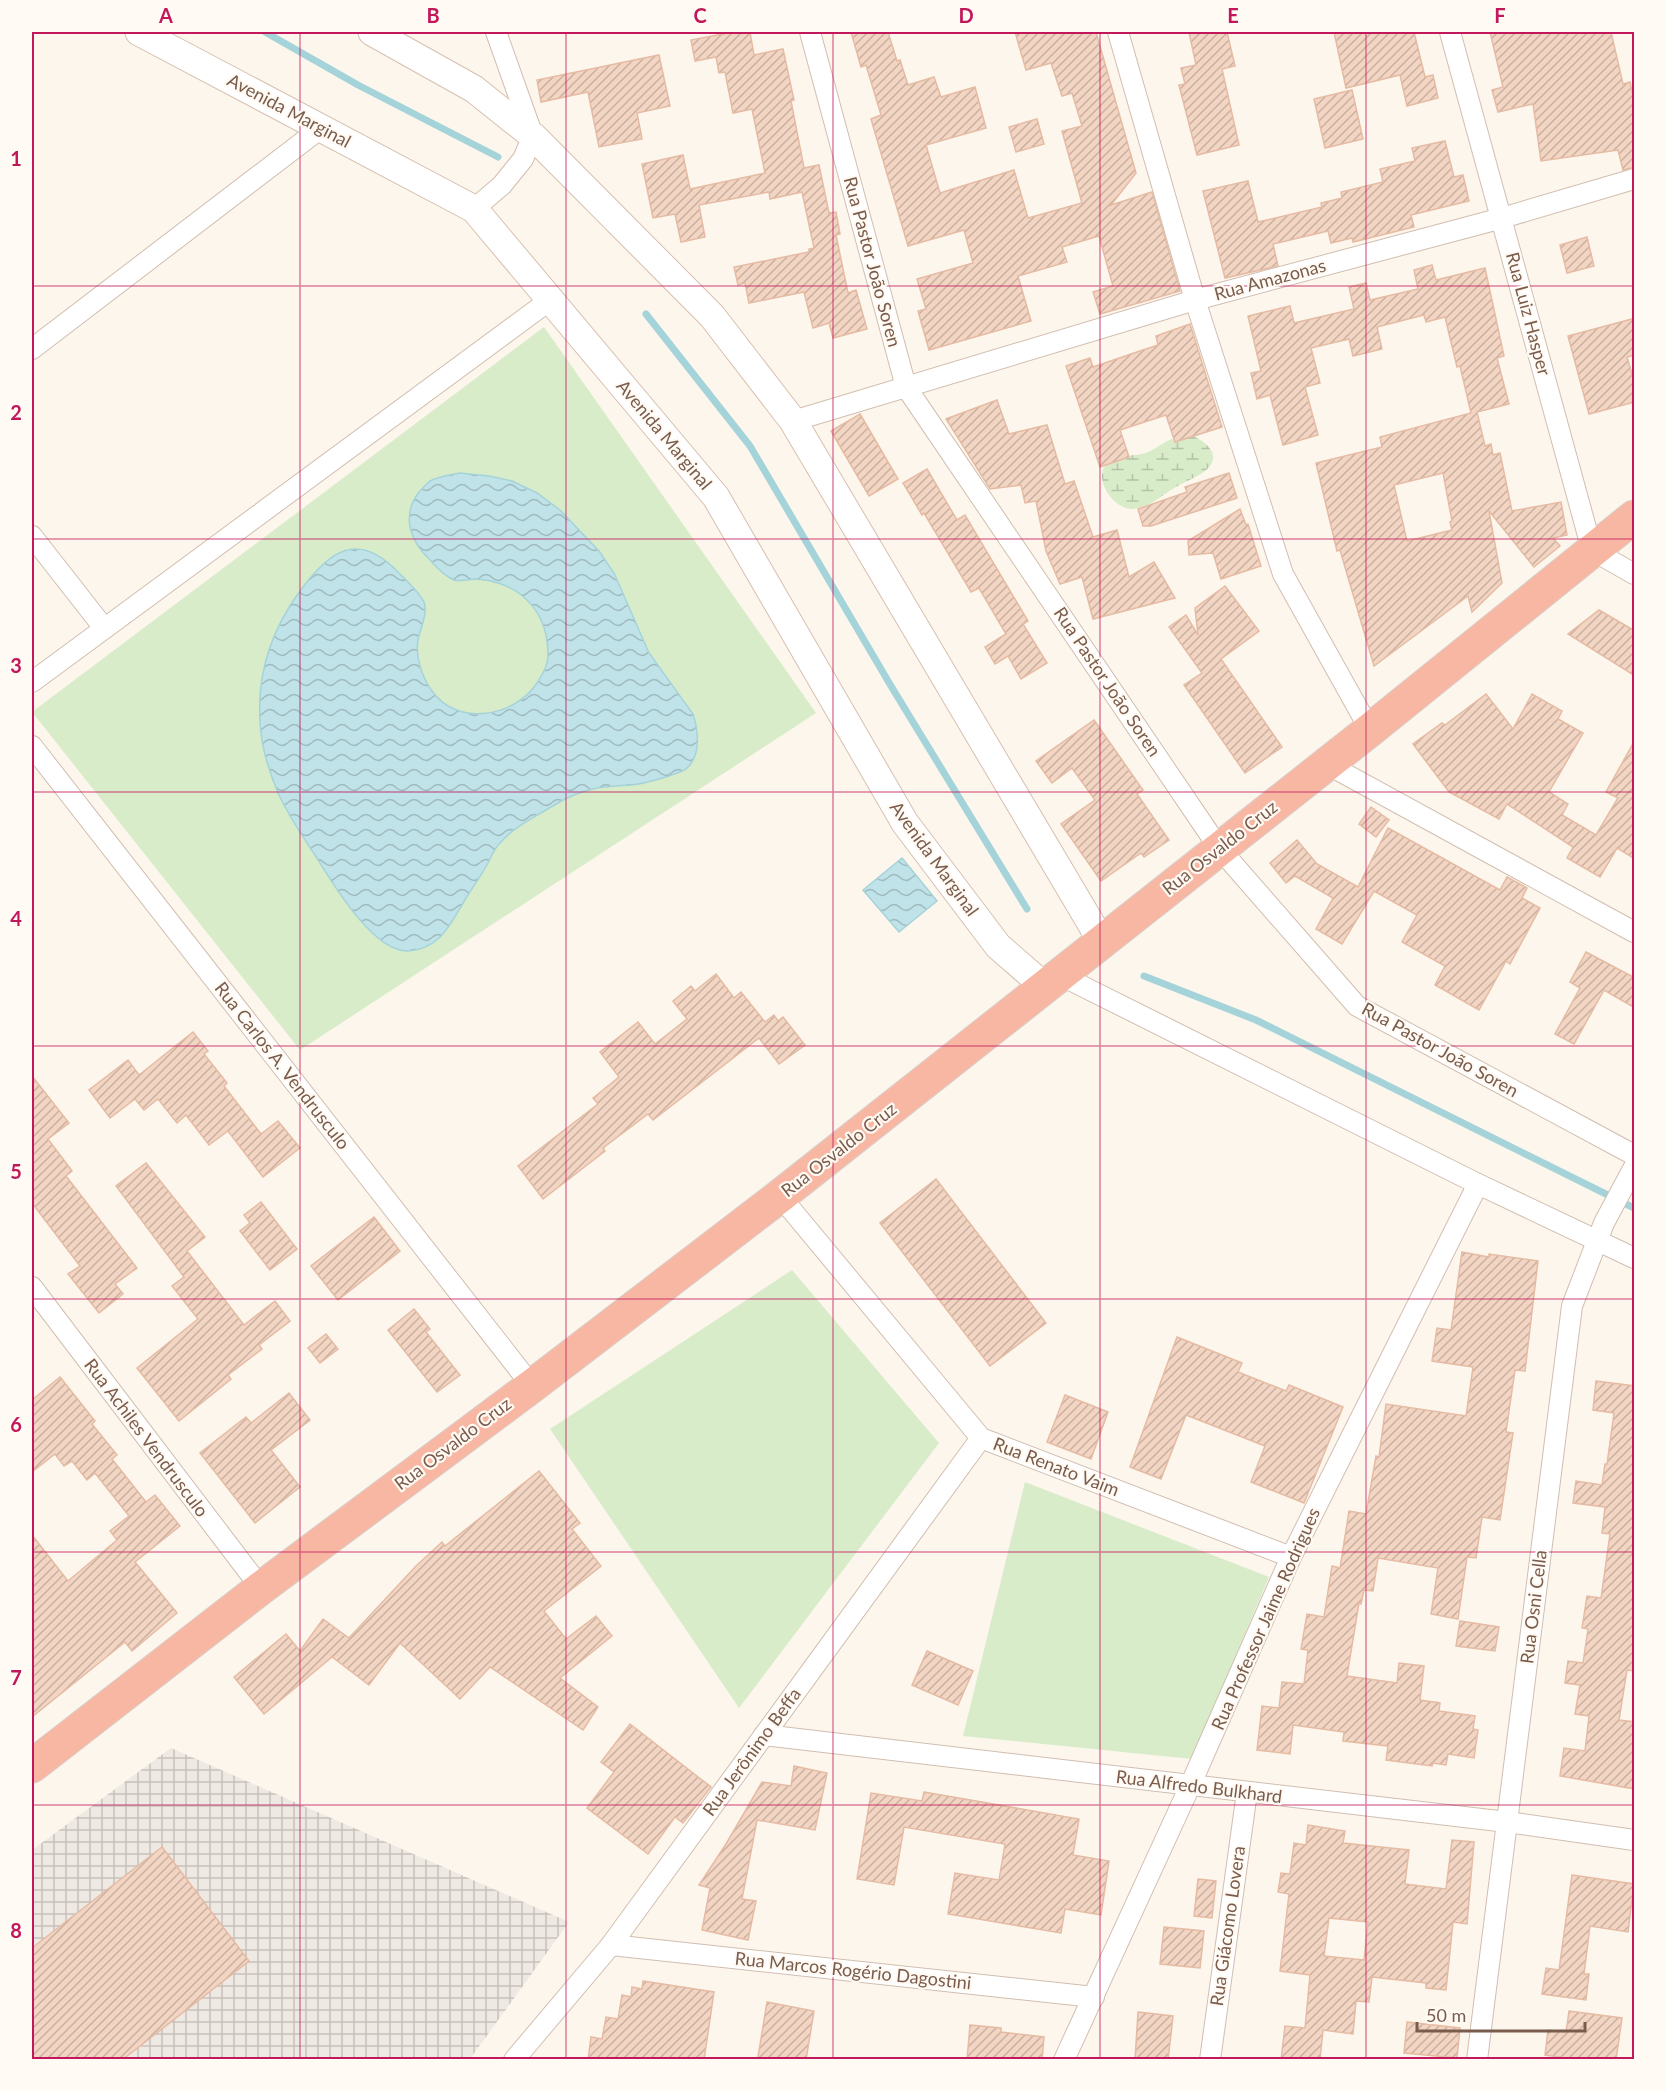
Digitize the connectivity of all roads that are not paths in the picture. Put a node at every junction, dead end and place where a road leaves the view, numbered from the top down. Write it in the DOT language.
graph roads {
  1 [pos="139,32"];
  2 [pos="372,32"];
  3 [pos="496,32"];
  4 [pos="810,32"];
  5 [pos="1118,32"];
  6 [pos="1450,32"];
  7 [pos="321,128"];
  8 [pos="533,136"];
  9 [pos="1635,178"];
  10 [pos="474,209"];
  11 [pos="1502,218"];
  12 [pos="550,300"];
  13 [pos="1195,300"];
  14 [pos="32,349"];
  15 [pos="906,387"];
  16 [pos="793,421"];
  17 [pos="1635,517"];
  18 [pos="32,536"];
  19 [pos="1592,550"];
  20 [pos="1635,574"];
  21 [pos="104,628"];
  22 [pos="32,682"];
  23 [pos="1370,730"];
  24 [pos="32,746"];
  25 [pos="1327,764"];
  26 [pos="1219,848"];
  27 [pos="1635,932"];
  28 [pos="1102,942"];
  29 [pos="1052,981"];
  30 [pos="1635,1155"];
  31 [pos="1630,1174"];
  32 [pos="1478,1184"];
  33 [pos="780,1196"];
  34 [pos="1600,1232"];
  35 [pos="1635,1258"];
  36 [pos="32,1287"];
  37 [pos="532,1386"];
  38 [pos="981,1438"];
  39 [pos="1291,1557"];
  40 [pos="261,1588"];
  41 [pos="764,1735"];
  42 [pos="32,1766"];
  43 [pos="1190,1786"];
  44 [pos="1247,1792"];
  45 [pos="1507,1822"];
  46 [pos="1635,1839"];
  47 [pos="611,1945"];
  48 [pos="1094,1997"];
  49 [pos="514,2060"];
  50 [pos="1064,2060"];
  51 [pos="1210,2060"];
  52 [pos="1477,2060"];
  1 -- 7 [label="street, Avenida Marginal"];
  2 -- 8 [label="street"];
  3 -- 8 [label="street"];
  4 -- 15 [label="street, Rua Pastor João Soren"];
  5 -- 13 [label="street"];
  6 -- 11 [label="street, Rua Luiz Hasper"];
  7 -- 10 [label="street, Avenida Marginal"];
  7 -- 14 [label="street"];
  8 -- 10 [label="street"];
  8 -- 16 [label="street"];
  9 -- 11 [label="street, Rua Amazonas"];
  10 -- 12 [label="street, Avenida Marginal"];
  11 -- 13 [label="street, Rua Amazonas"];
  11 -- 19 [label="street, Rua Luiz Hasper"];
  12 -- 21 [label="street"];
  12 -- 29 [label="street, Avenida Marginal"];
  13 -- 15 [label="street, Rua Amazonas"];
  13 -- 23 [label="street"];
  15 -- 16 [label="street, Rua Amazonas"];
  15 -- 26 [label="street, Rua Pastor João Soren"];
  16 -- 28 [label="street"];
  17 -- 19 [label="highway, Rua Osvaldo Cruz"];
  18 -- 21 [label="street"];
  19 -- 20 [label="street"];
  19 -- 23 [label="highway, Rua Osvaldo Cruz"];
  21 -- 22 [label="street"];
  23 -- 25 [label="highway, Rua Osvaldo Cruz"];
  24 -- 37 [label="street, Rua Carlos A. Vendrusculo"];
  25 -- 26 [label="highway, Rua Osvaldo Cruz"];
  25 -- 27 [label="street"];
  26 -- 28 [label="highway, Rua Osvaldo Cruz"];
  26 -- 30 [label="street, Rua Pastor João Soren"];
  28 -- 29 [label="highway, Rua Osvaldo Cruz"];
  29 -- 32 [label="street"];
  29 -- 33 [label="highway, Rua Osvaldo Cruz"];
  31 -- 34 [label="street, Rua Osni Cella"];
  32 -- 34 [label="street"];
  32 -- 39 [label="street, Rua Professor Jaime Rodrigues"];
  33 -- 37 [label="highway, Rua Osvaldo Cruz"];
  33 -- 38 [label="street, Rua Renato Vaim"];
  34 -- 35 [label="street"];
  34 -- 45 [label="street, Rua Osni Cella"];
  36 -- 40 [label="street, Rua Achiles Vendrusculo"];
  37 -- 40 [label="highway, Rua Osvaldo Cruz"];
  38 -- 39 [label="street, Rua Renato Vaim"];
  38 -- 41 [label="street, Rua Jerônimo Beffa"];
  39 -- 43 [label="street, Rua Professor Jaime Rodrigues"];
  40 -- 42 [label="highway, Rua Osvaldo Cruz"];
  41 -- 43 [label="street, Rua Alfredo Bulkhard"];
  41 -- 47 [label="street, Rua Jerônimo Beffa"];
  43 -- 44 [label="street, Rua Alfredo Bulkhard"];
  43 -- 48 [label="street, Rua Professor Jaime Rodrigues"];
  44 -- 45 [label="street, Rua Alfredo Bulkhard"];
  44 -- 51 [label="street, Rua Giácomo Lovera"];
  45 -- 46 [label="street, Rua Alfredo Bulkhard"];
  45 -- 52 [label="street, Rua Osni Cella"];
  47 -- 48 [label="street, Rua Marcos Rogério Dagostini"];
  47 -- 49 [label="street, Rua Jerônimo Beffa"];
  48 -- 50 [label="street, Rua Professor Jaime Rodrigues"];
}
